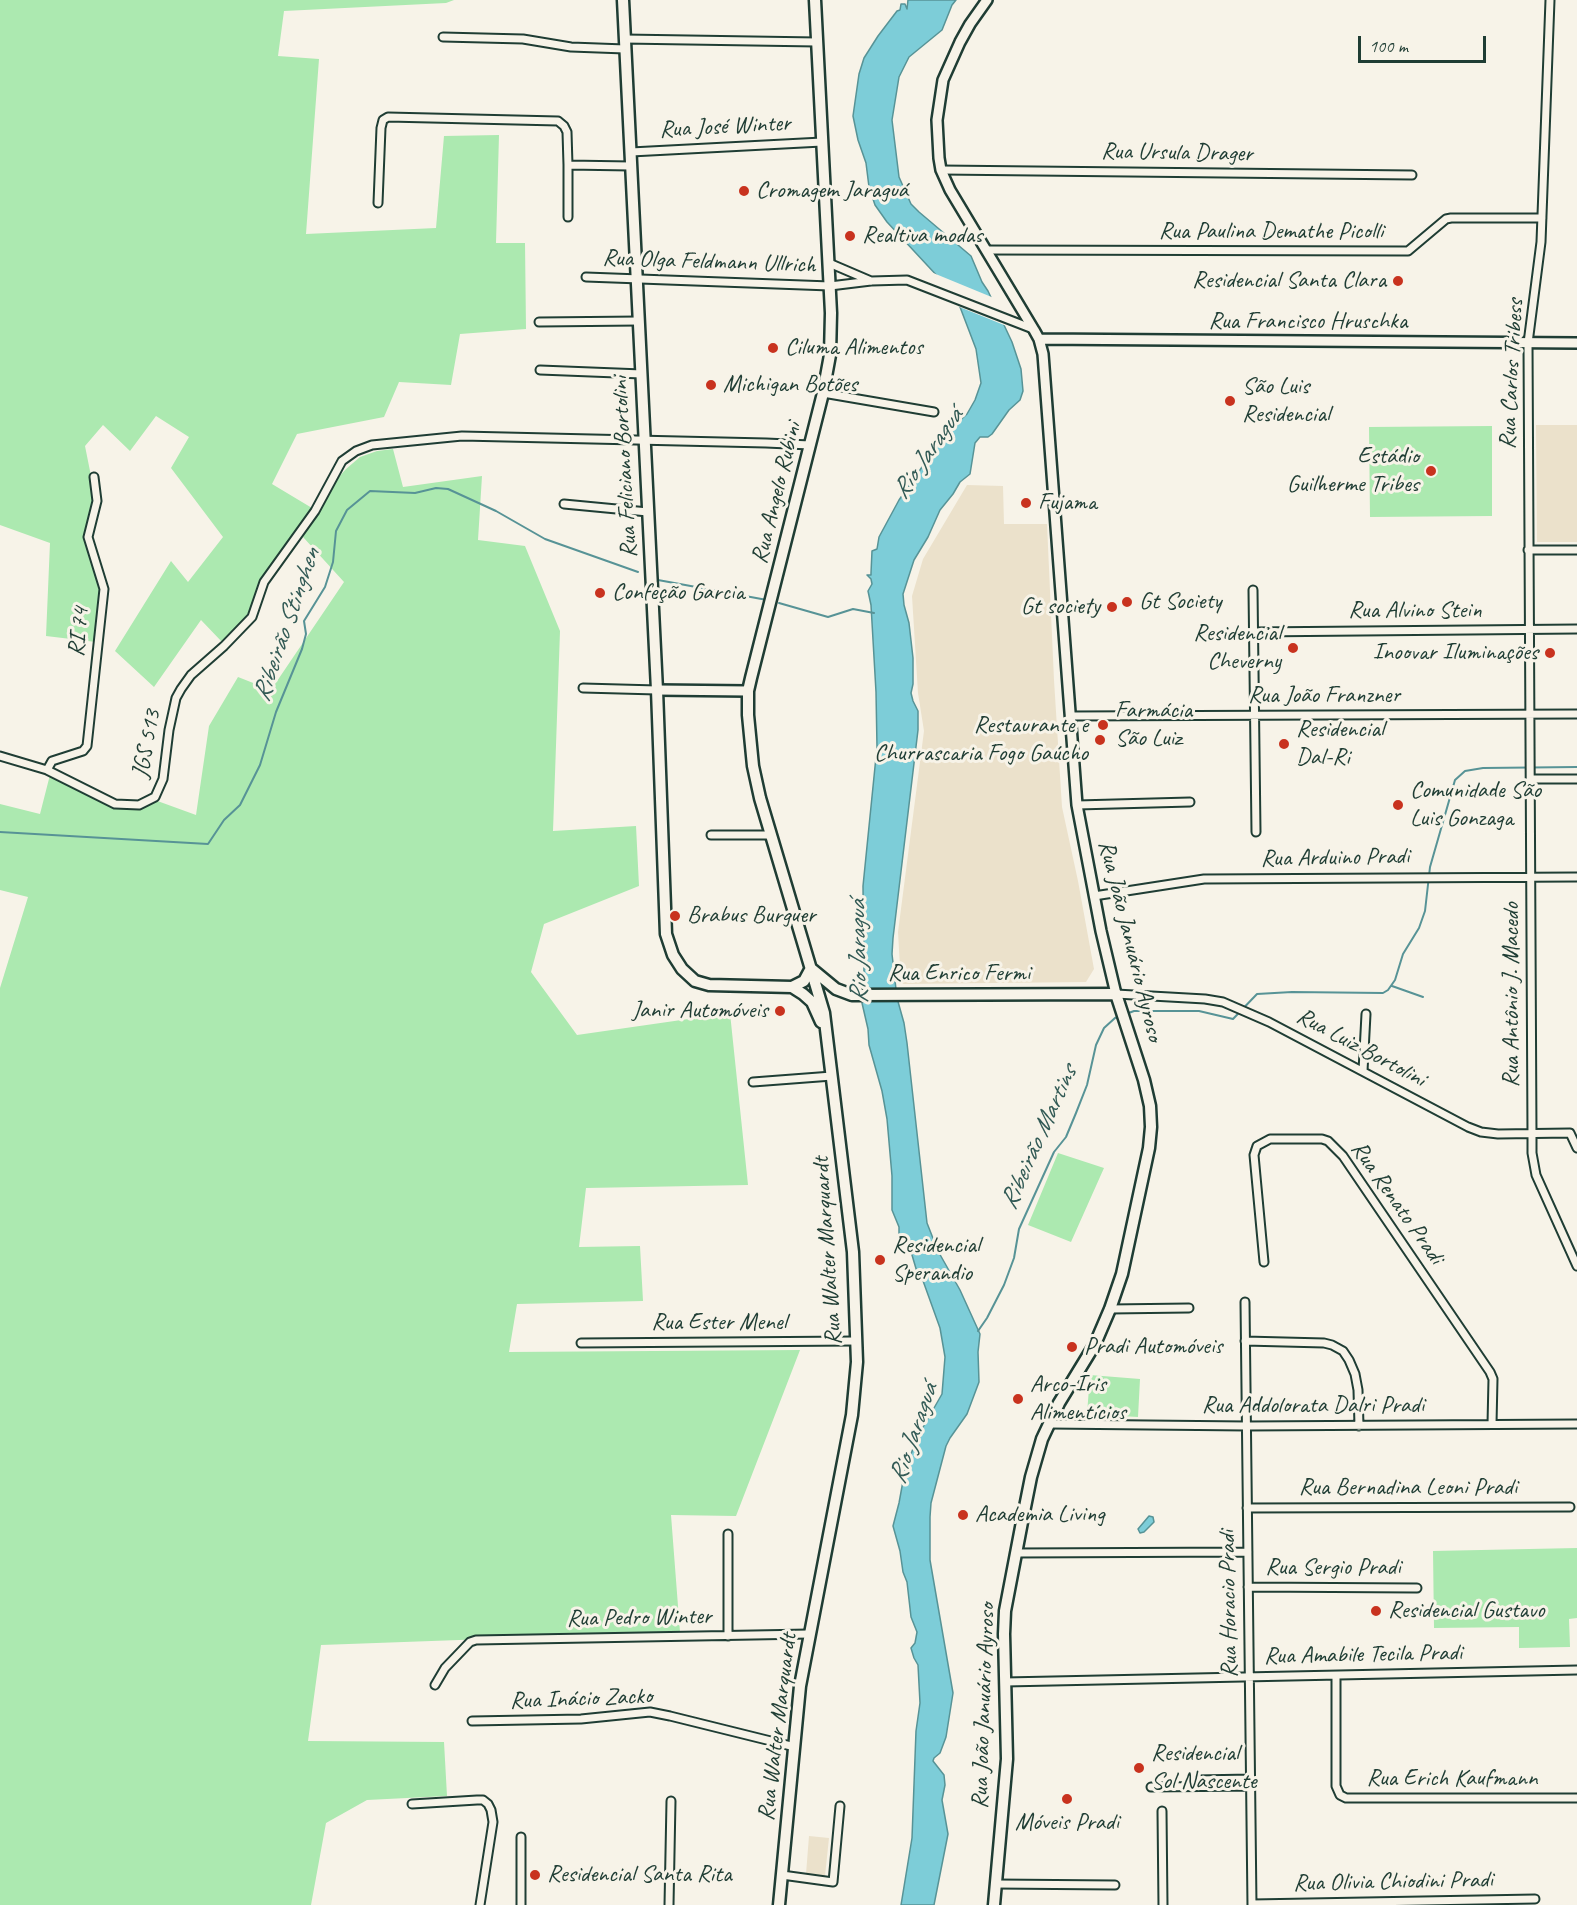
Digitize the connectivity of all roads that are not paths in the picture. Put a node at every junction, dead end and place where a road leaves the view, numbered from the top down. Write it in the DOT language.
graph roads {
  1 [pos="623,0"];
  2 [pos="815,0"];
  3 [pos="987,0"];
  4 [pos="1550,0"];
  5 [pos="443,37"];
  6 [pos="818,42"];
  7 [pos="625,44"];
  8 [pos="822,142"];
  9 [pos="631,152"];
  10 [pos="568,165"];
  11 [pos="631,166"];
  12 [pos="941,170"];
  13 [pos="1412,175"];
  14 [pos="378,203"];
  15 [pos="568,217"];
  16 [pos="1542,218"];
  17 [pos="986,250"];
  18 [pos="828,263"];
  19 [pos="586,277"];
  20 [pos="637,278"];
  21 [pos="871,281"];
  22 [pos="830,286"];
  23 [pos="639,321"];
  24 [pos="539,322"];
  25 [pos="1037,334"];
  26 [pos="1528,343"];
  27 [pos="1577,344"];
  28 [pos="540,370"];
  29 [pos="642,374"];
  30 [pos="823,393"];
  31 [pos="934,412"];
  32 [pos="645,440"];
  33 [pos="810,445"];
  34 [pos="94,477"];
  35 [pos="564,504"];
  36 [pos="648,512"];
  37 [pos="1528,550"];
  38 [pos="1577,550"];
  39 [pos="1252,590"];
  40 [pos="771,601"];
  41 [pos="1529,629"];
  42 [pos="1577,629"];
  43 [pos="1253,632"];
  44 [pos="583,688"];
  45 [pos="657,690"];
  46 [pos="748,691"];
  47 [pos="1530,714"];
  48 [pos="1577,714"];
  49 [pos="1254,715"];
  50 [pos="1071,716"];
  51 [pos="0,756"];
  52 [pos="47,770"];
  53 [pos="1530,776"];
  54 [pos="1577,779"];
  55 [pos="1190,802"];
  56 [pos="1077,805"];
  57 [pos="1256,832"];
  58 [pos="711,835"];
  59 [pos="771,836"];
  60 [pos="1531,877"];
  61 [pos="1577,877"];
  62 [pos="1094,896"];
  63 [pos="811,968"];
  64 [pos="792,987"];
  65 [pos="1116,994"];
  66 [pos="1366,1014"];
  67 [pos="826,1034"];
  68 [pos="1363,1071"];
  69 [pos="832,1076"];
  70 [pos="753,1082"];
  71 [pos="1574,1133"];
  72 [pos="1532,1134"];
  73 [pos="1577,1148"];
  74 [pos="1264,1262"];
  75 [pos="1577,1266"];
  76 [pos="1245,1302"];
  77 [pos="1189,1308"];
  78 [pos="1110,1309"];
  79 [pos="856,1341"];
  80 [pos="1245,1341"];
  81 [pos="581,1342"];
  82 [pos="1049,1424"];
  83 [pos="1492,1424"];
  84 [pos="1577,1424"];
  85 [pos="1247,1426"];
  86 [pos="1359,1426"];
  87 [pos="1570,1507"];
  88 [pos="1247,1508"];
  89 [pos="728,1534"];
  90 [pos="1016,1552"];
  91 [pos="1248,1552"];
  92 [pos="1248,1587"];
  93 [pos="1417,1588"];
  94 [pos="809,1634"];
  95 [pos="728,1636"];
  96 [pos="1577,1670"];
  97 [pos="1249,1676"];
  98 [pos="1336,1676"];
  99 [pos="1005,1682"];
  100 [pos="435,1685"];
  101 [pos="472,1721"];
  102 [pos="795,1747"];
  103 [pos="1197,1780"];
  104 [pos="1251,1782"];
  105 [pos="1151,1787"];
  106 [pos="1577,1798"];
  107 [pos="671,1801"];
  108 [pos="412,1804"];
  109 [pos="840,1806"];
  110 [pos="1162,1811"];
  111 [pos="521,1837"];
  112 [pos="782,1875"];
  113 [pos="995,1884"];
  114 [pos="1115,1885"];
  115 [pos="1535,1899"];
  116 [pos="1464,1903"];
  117 [pos="480,1905"];
  118 [pos="521,1905"];
  119 [pos="669,1905"];
  120 [pos="779,1905"];
  121 [pos="993,1905"];
  122 [pos="1163,1905"];
  123 [pos="1252,1905"];
  1 -- 7 [label="main road, Rua Feliciano Bortolini"];
  2 -- 6 [label="main road, Rua Angelo Rubini"];
  3 -- 12 [label="main road, Rua João Januário Ayroso"];
  4 -- 16 [label="street, Rua Carlos Tribess"];
  5 -- 7 [label="street"];
  6 -- 7 [label="street"];
  6 -- 8 [label="main road, Rua Angelo Rubini"];
  7 -- 9 [label="main road, Rua Feliciano Bortolini"];
  8 -- 9 [label="street, Rua José Winter"];
  8 -- 18 [label="main road, Rua Angelo Rubini"];
  9 -- 11 [label="main road, Rua Feliciano Bortolini"];
  10 -- 11 [label="street"];
  10 -- 14 [label="street"];
  10 -- 15 [label="street"];
  11 -- 20 [label="main road, Rua Feliciano Bortolini"];
  12 -- 13 [label="street, Rua Ursula Drager"];
  12 -- 17 [label="main road, Rua João Januário Ayroso"];
  16 -- 17 [label="street, Rua Paulina Demathe Picolli"];
  16 -- 26 [label="street, Rua Carlos Tribess"];
  17 -- 25 [label="main road, Rua João Januário Ayroso"];
  18 -- 21 [label="street"];
  18 -- 22 [label="main road, Rua Angelo Rubini"];
  19 -- 20 [label="street, Rua Olga Feldmann Ullrich"];
  20 -- 22 [label="street, Rua Olga Feldmann Ullrich"];
  20 -- 23 [label="main road, Rua Feliciano Bortolini"];
  21 -- 22 [label="street, Rua Olga Feldmann Ullrich"];
  21 -- 25 [label="street, Rua Olga Feldmann Ullrich"];
  22 -- 30 [label="main road, Rua Angelo Rubini"];
  23 -- 24 [label="street"];
  23 -- 29 [label="main road, Rua Feliciano Bortolini"];
  25 -- 26 [label="main road, Rua Francisco Hruschka"];
  25 -- 50 [label="main road, Rua João Januário Ayroso"];
  26 -- 27 [label="main road, Rua Francisco Hruschka"];
  26 -- 37 [label="street, Rua Carlos Tribess"];
  28 -- 29 [label="street"];
  29 -- 32 [label="main road, Rua Feliciano Bortolini"];
  30 -- 31 [label="street"];
  30 -- 33 [label="main road, Rua Angelo Rubini"];
  32 -- 33 [label="street, JGS 513"];
  32 -- 36 [label="main road, Rua Feliciano Bortolini"];
  32 -- 52 [label="street, JGS 513"];
  33 -- 40 [label="main road, Rua Angelo Rubini"];
  34 -- 52 [label="street, RI 74"];
  35 -- 36 [label="street"];
  36 -- 45 [label="main road, Rua Feliciano Bortolini"];
  37 -- 38 [label="street"];
  37 -- 41 [label="street, Rua Carlos Tribess"];
  39 -- 43 [label="street"];
  40 -- 46 [label="main road, Rua Walter Marquardt"];
  41 -- 42 [label="street, Rua Alvino Stein"];
  41 -- 43 [label="street, Rua Alvino Stein"];
  41 -- 47 [label="street, Rua Carlos Tribess"];
  43 -- 49 [label="street"];
  44 -- 45 [label="street"];
  45 -- 46 [label="main road"];
  45 -- 64 [label="main road, Rua Feliciano Bortolini"];
  46 -- 59 [label="main road, Rua Walter Marquardt"];
  47 -- 48 [label="street, Rua João Franzner"];
  47 -- 49 [label="street, Rua João Franzner"];
  47 -- 53 [label="street, Rua Antônio J. Macedo"];
  49 -- 50 [label="street, Rua João Franzner"];
  49 -- 57 [label="street"];
  50 -- 56 [label="main road, Rua João Januário Ayroso"];
  51 -- 52 [label="street, JGS 513"];
  53 -- 54 [label="street"];
  53 -- 60 [label="street, Rua Antônio J. Macedo"];
  55 -- 56 [label="street"];
  56 -- 62 [label="main road, Rua João Januário Ayroso"];
  58 -- 59 [label="street"];
  59 -- 63 [label="main road, Rua Walter Marquardt"];
  60 -- 61 [label="street, Rua Arduino Pradi"];
  60 -- 62 [label="street, Rua Arduino Pradi"];
  60 -- 72 [label="street, Rua Antônio J. Macedo"];
  62 -- 65 [label="main road, Rua João Januário Ayroso"];
  63 -- 64 [label="main road"];
  63 -- 65 [label="main road, Rua Enrico Fermi"];
  63 -- 67 [label="main road, Rua Walter Marquardt"];
  64 -- 67 [label="main road"];
  65 -- 68 [label="street, Rua Luiz Bortolini"];
  65 -- 78 [label="main road, Rua João Januário Ayroso"];
  66 -- 68 [label="street"];
  67 -- 69 [label="main road, Rua Walter Marquardt"];
  68 -- 72 [label="street, Rua Luiz Bortolini"];
  69 -- 70 [label="street"];
  69 -- 79 [label="main road, Rua Walter Marquardt"];
  71 -- 72 [label="street, Rua Luiz Bortolini"];
  71 -- 73 [label="street, Rua Luiz Bortolini"];
  72 -- 75 [label="street, Rua Antônio J. Macedo"];
  74 -- 83 [label="street, Rua Renato Pradi"];
  76 -- 80 [label="street, Rua Horacio Pradi"];
  77 -- 78 [label="street"];
  78 -- 82 [label="main road, Rua João Januário Ayroso"];
  79 -- 81 [label="street, Rua Ester Menel"];
  79 -- 94 [label="main road, Rua Walter Marquardt"];
  80 -- 85 [label="street, Rua Horacio Pradi"];
  80 -- 86 [label="street"];
  82 -- 85 [label="street, Rua Addolorata Dalri Pradi"];
  82 -- 90 [label="main road, Rua João Januário Ayroso"];
  83 -- 84 [label="street, Rua Addolorata Dalri Pradi"];
  83 -- 86 [label="street, Rua Addolorata Dalri Pradi"];
  85 -- 86 [label="street, Rua Addolorata Dalri Pradi"];
  85 -- 88 [label="street, Rua Horacio Pradi"];
  87 -- 88 [label="street, Rua Bernadina Leoni Pradi"];
  88 -- 91 [label="street, Rua Horacio Pradi"];
  89 -- 95 [label="street"];
  90 -- 91 [label="street"];
  90 -- 99 [label="main road, Rua João Januário Ayroso"];
  91 -- 92 [label="street, Rua Horacio Pradi"];
  92 -- 93 [label="street, Rua Sergio Pradi"];
  92 -- 97 [label="street, Rua Horacio Pradi"];
  94 -- 95 [label="street, Rua Pedro Winter"];
  94 -- 102 [label="main road, Rua Walter Marquardt"];
  95 -- 100 [label="street, Rua Pedro Winter"];
  96 -- 98 [label="street, Rua Amabile Tecila Pradi"];
  97 -- 98 [label="street, Rua Amabile Tecila Pradi"];
  97 -- 99 [label="street, Rua Amabile Tecila Pradi"];
  97 -- 104 [label="street, Rua Horacio Pradi"];
  98 -- 106 [label="street, Rua Erich Kaufmann"];
  99 -- 113 [label="main road, Rua João Januário Ayroso"];
  101 -- 102 [label="street, Rua Inácio Zacko"];
  102 -- 112 [label="main road, Rua Walter Marquardt"];
  103 -- 104 [label="street"];
  104 -- 105 [label="street"];
  104 -- 123 [label="street, Rua Horacio Pradi"];
  107 -- 119 [label="street"];
  108 -- 117 [label="street"];
  109 -- 112 [label="street"];
  110 -- 122 [label="street"];
  111 -- 118 [label="street"];
  112 -- 120 [label="main road, Rua Walter Marquardt"];
  113 -- 114 [label="street"];
  113 -- 121 [label="main road, Rua João Januário Ayroso"];
  115 -- 116 [label="street, Rua Olivia Chiodini Pradi"];
  116 -- 123 [label="street, Rua Olivia Chiodini Pradi"];
}
